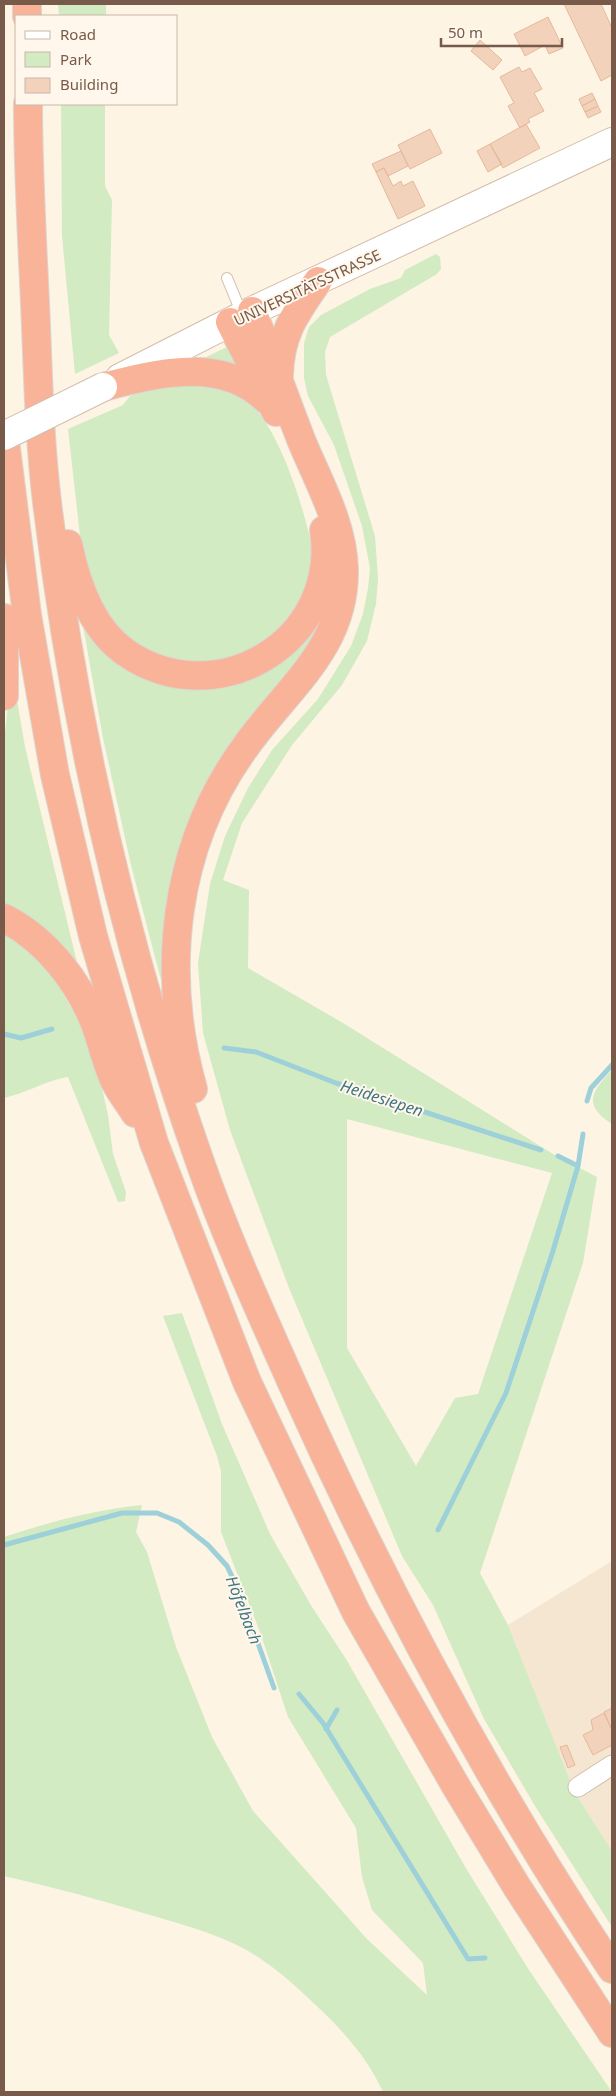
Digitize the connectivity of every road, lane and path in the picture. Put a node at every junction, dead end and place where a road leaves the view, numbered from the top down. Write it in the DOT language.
graph roads {
  1 [pos="28,105"];
  2 [pos="612,142"];
  3 [pos="227,278"];
  4 [pos="318,281"];
  5 [pos="242,317"];
  6 [pos="279,376"];
  7 [pos="38,386"];
  8 [pos="103,387"];
  9 [pos="272,405"];
  10 [pos="4,435"];
  11 [pos="4,618"];
  12 [pos="4,696"];
  13 [pos="4,918"];
  14 [pos="154,1143"];
  15 [pos="240,1262"];
  16 [pos="612,1765"];
  17 [pos="578,1787"];
  18 [pos="612,1969"];
  19 [pos="612,2032"];
  1 -- 7 [label="highway"];
  2 -- 4 [label="main road, UNIVERSITÄTSSTRASSE"];
  3 -- 5 [label="lane"];
  4 -- 5 [label="main road, UNIVERSITÄTSSTRASSE"];
  4 -- 6 [label="highway"];
  5 -- 6 [label="highway"];
  5 -- 8 [label="main road, UNIVERSITÄTSSTRASSE"];
  5 -- 9 [label="highway"];
  6 -- 15 [label="highway"];
  7 -- 9 [label="highway"];
  7 -- 15 [label="highway"];
  8 -- 9 [label="highway"];
  8 -- 10 [label="main road, UNIVERSITÄTSSTRASSE, bridge"];
  10 -- 14 [label="highway"];
  11 -- 12 [label="highway"];
  13 -- 14 [label="highway"];
  14 -- 19 [label="highway"];
  15 -- 18 [label="highway"];
  16 -- 17 [label="street"];
}
